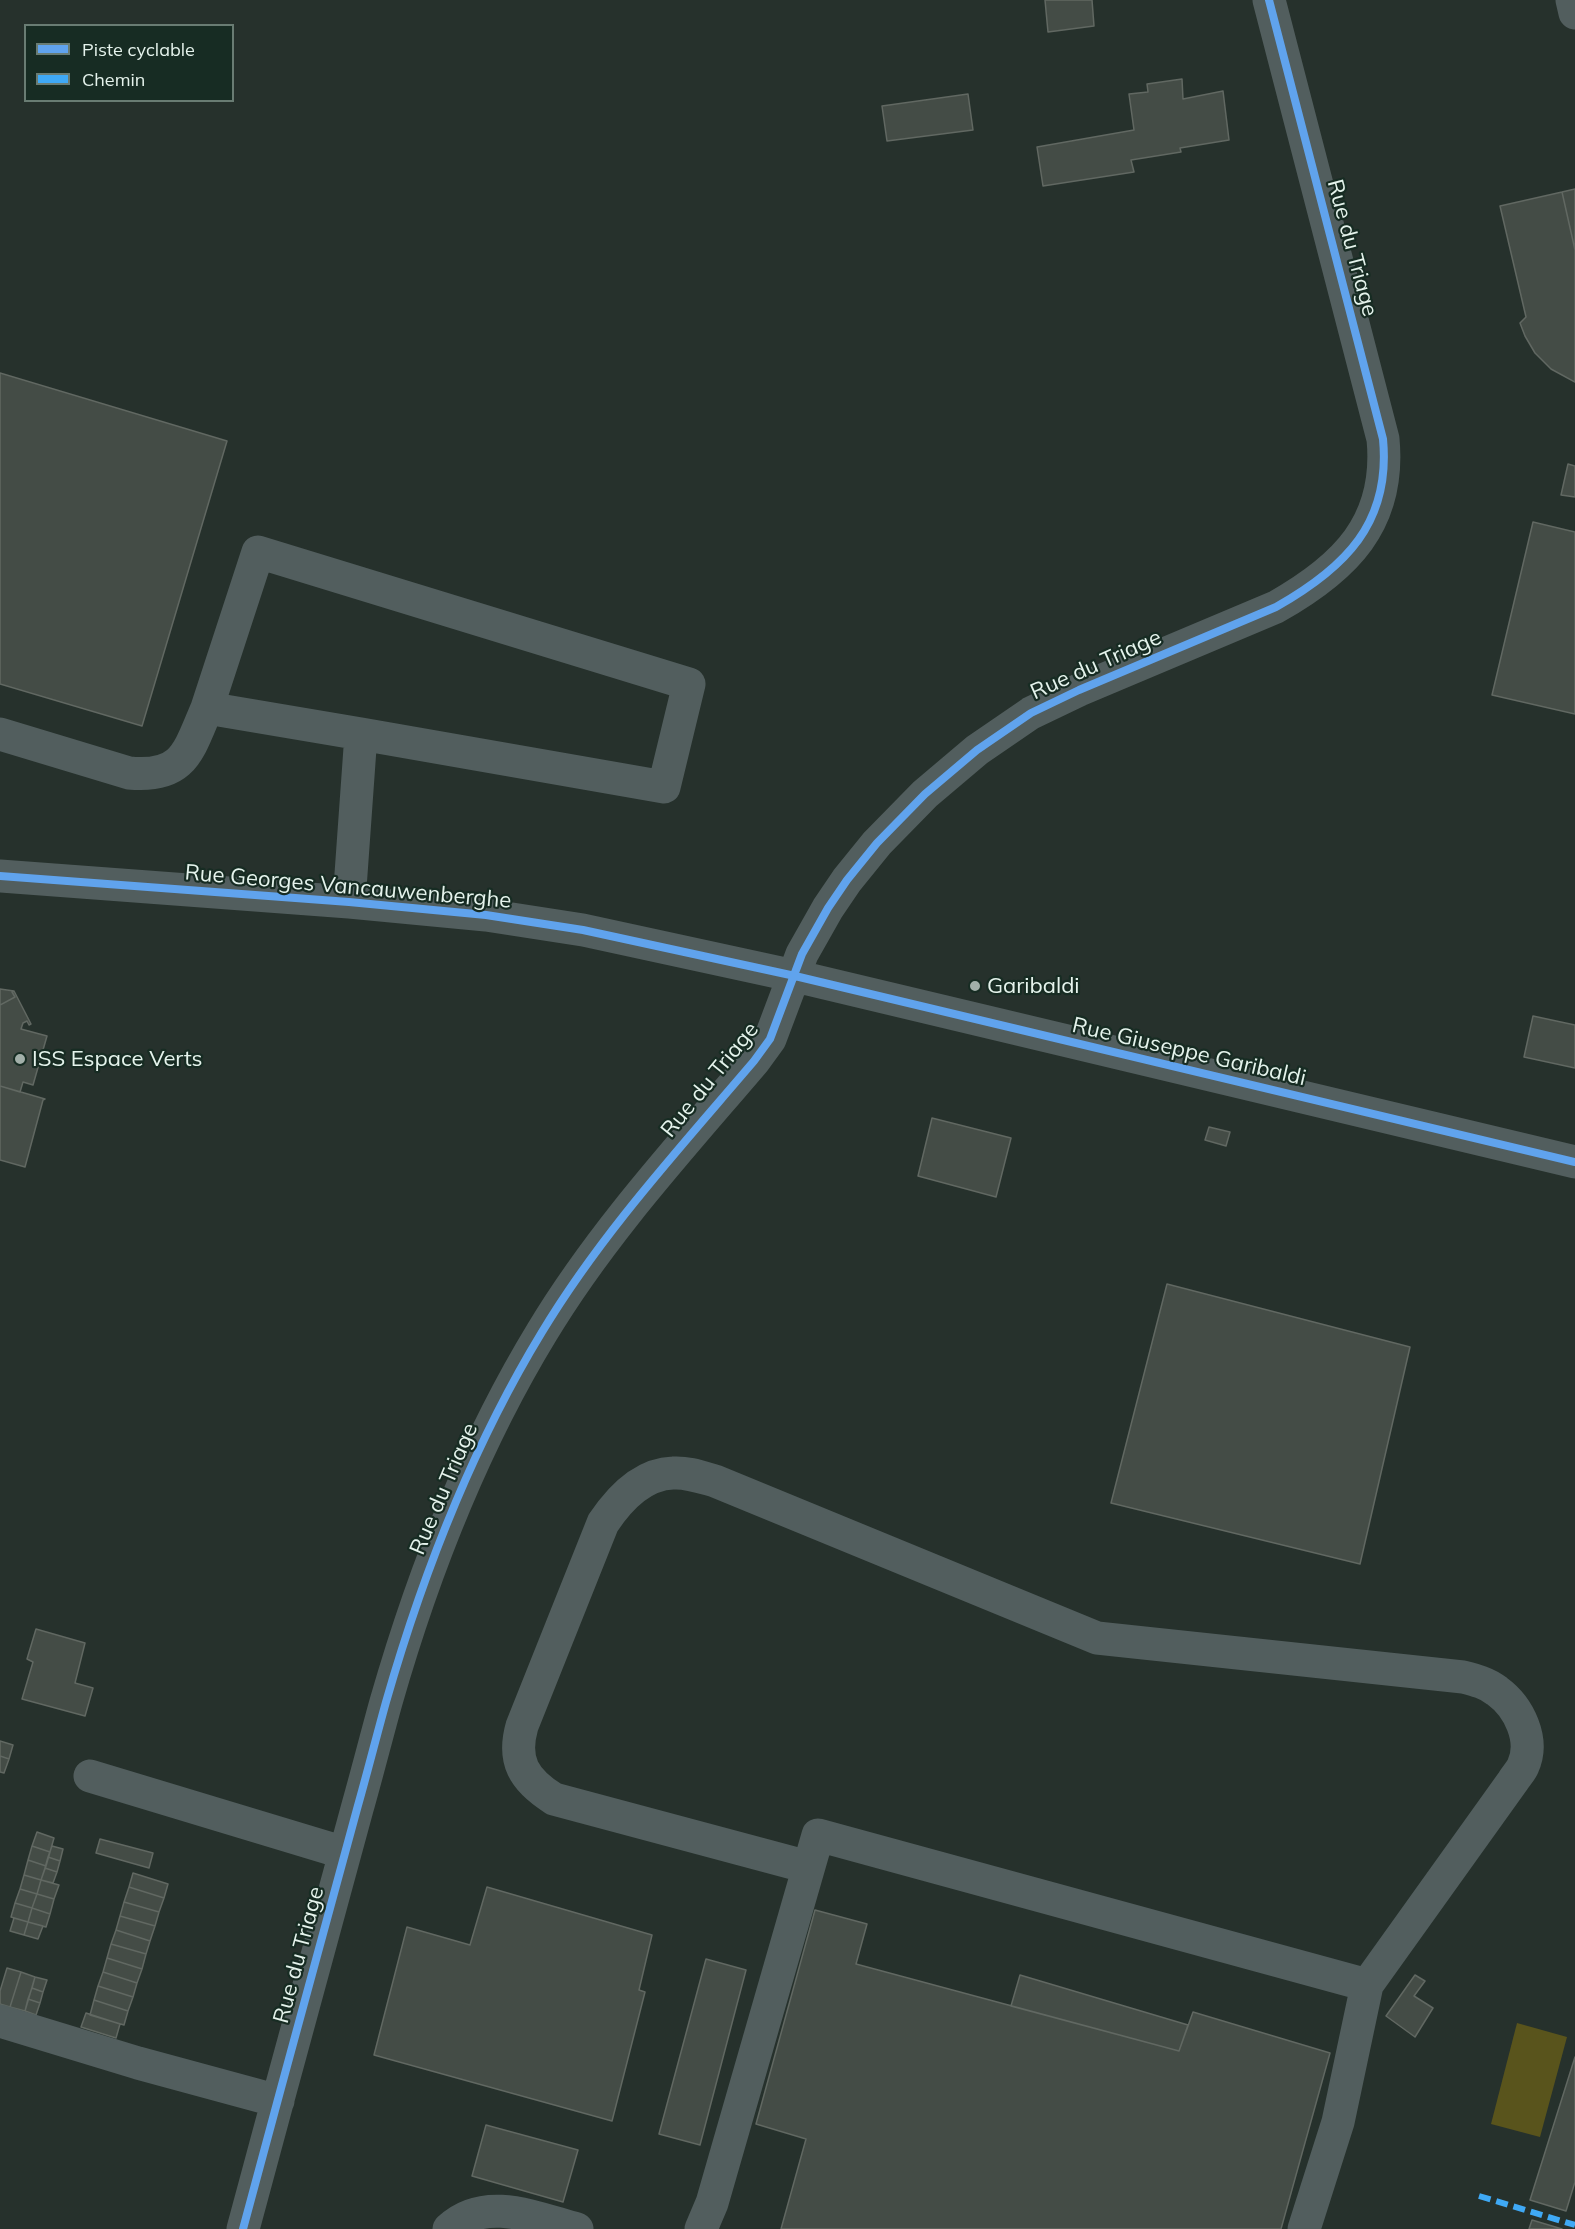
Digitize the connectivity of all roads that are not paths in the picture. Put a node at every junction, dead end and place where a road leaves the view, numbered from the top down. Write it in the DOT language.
graph roads {
  1 [pos="1269,0"];
  2 [pos="1572,0"];
  3 [pos="1575,13"];
  4 [pos="207,708"];
  5 [pos="0,734"];
  6 [pos="361,734"];
  7 [pos="0,876"];
  8 [pos="349,902"];
  9 [pos="795,976"];
  10 [pos="1575,1162"];
  11 [pos="90,1776"];
  12 [pos="345,1853"];
  13 [pos="808,1867"];
  14 [pos="1367,1984"];
  15 [pos="0,2021"];
  16 [pos="278,2101"];
  17 [pos="243,2229"];
  18 [pos="448,2229"];
  19 [pos="577,2229"];
  20 [pos="701,2229"];
  21 [pos="1304,2229"];
  1 -- 9 [label="street, Rue du Triage"];
  2 -- 3 [label="street"];
  4 -- 5 [label="street"];
  4 -- 6 [label="street"];
  4 -- 6 [label="street"];
  6 -- 8 [label="street"];
  7 -- 8 [label="street, Rue Georges Vancauwenberghe"];
  8 -- 9 [label="street, Rue Georges Vancauwenberghe"];
  9 -- 10 [label="street, Rue Giuseppe Garibaldi"];
  9 -- 12 [label="street, Rue du Triage"];
  11 -- 12 [label="street"];
  12 -- 16 [label="street, Rue du Triage"];
  13 -- 14 [label="street"];
  13 -- 14 [label="street"];
  13 -- 20 [label="street"];
  14 -- 21 [label="street"];
  15 -- 16 [label="street"];
  16 -- 17 [label="street, Rue du Triage"];
  18 -- 19 [label="street"];
}
